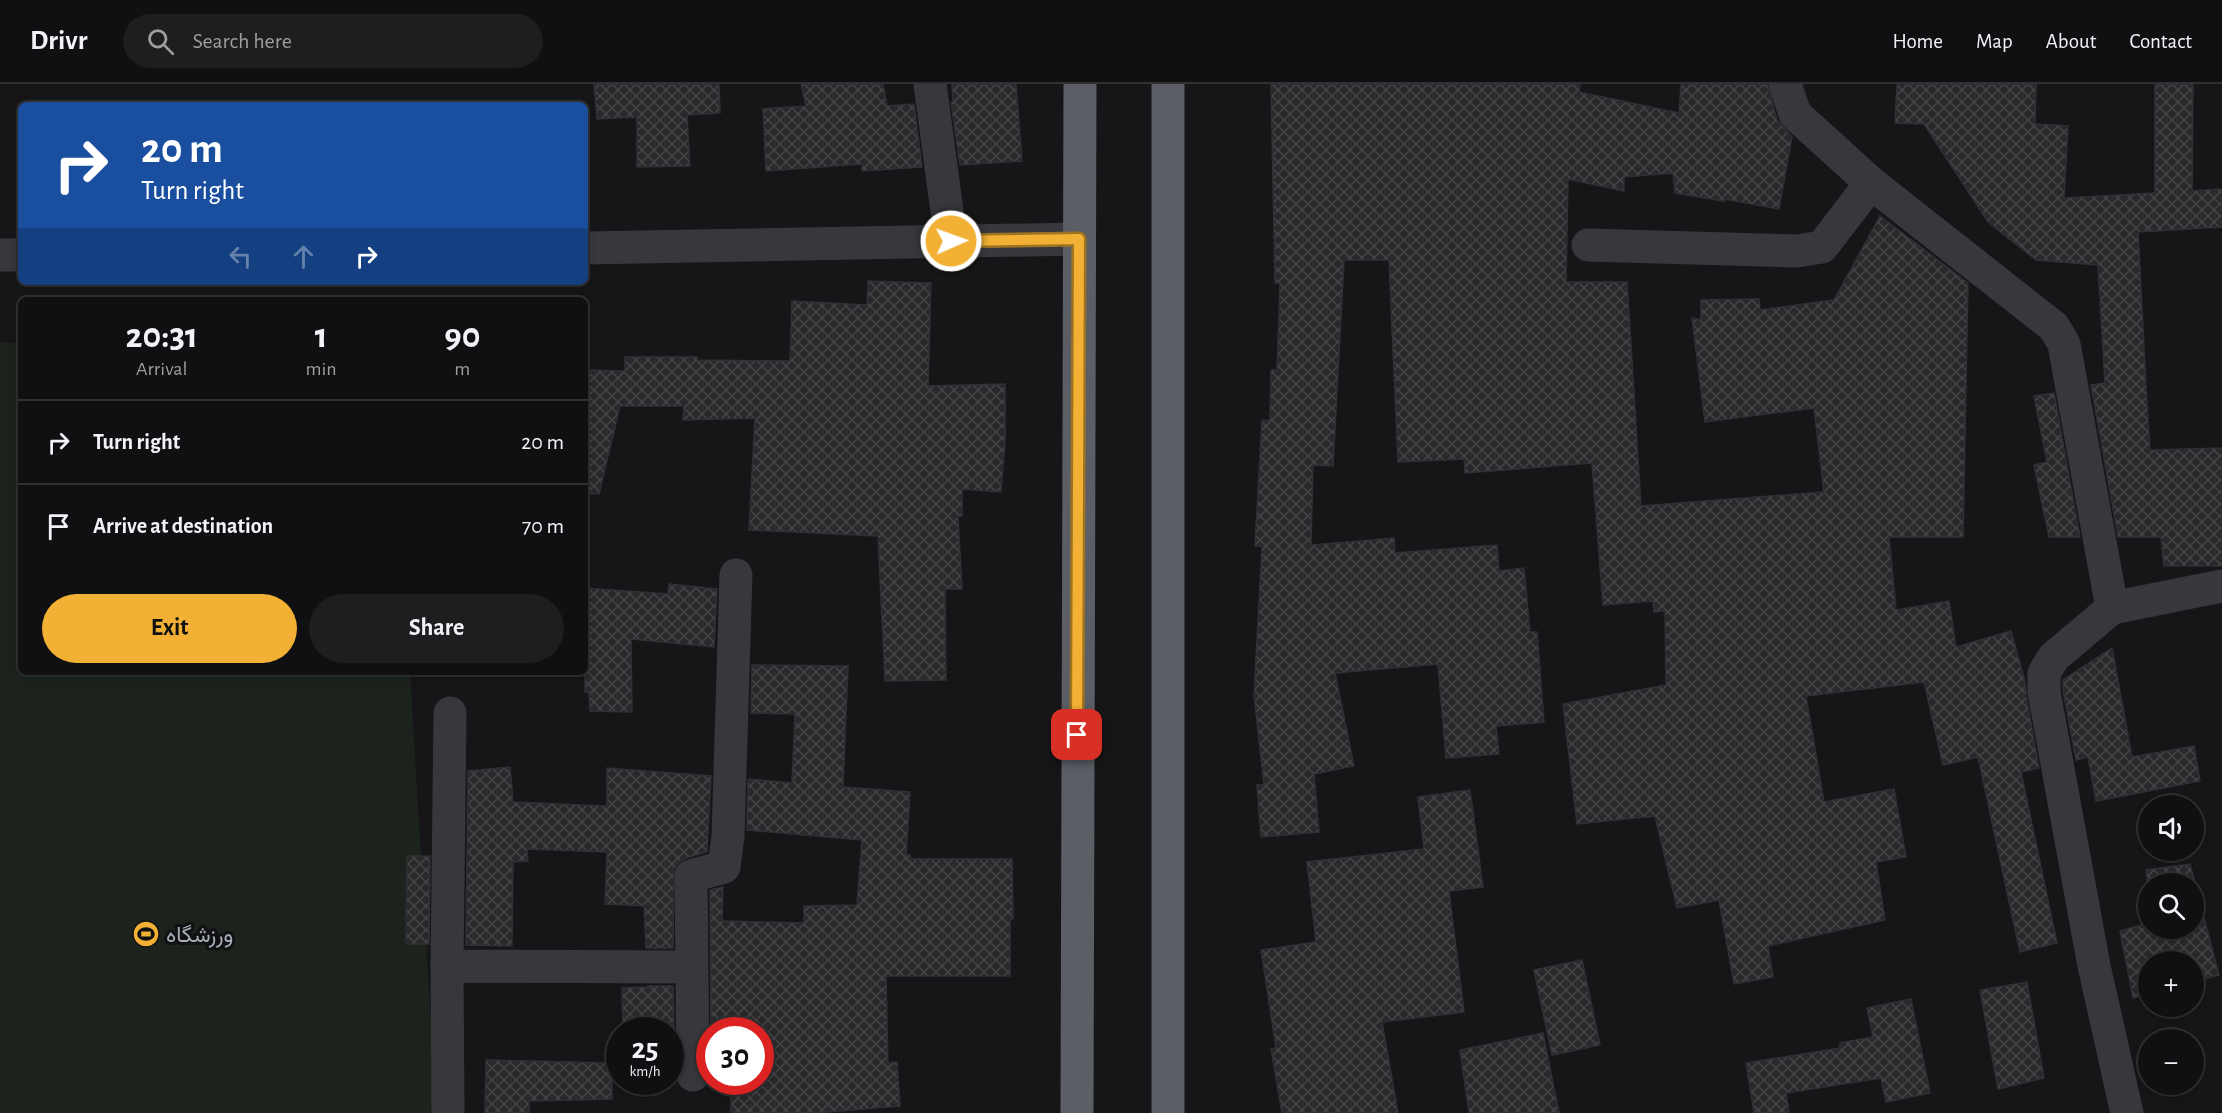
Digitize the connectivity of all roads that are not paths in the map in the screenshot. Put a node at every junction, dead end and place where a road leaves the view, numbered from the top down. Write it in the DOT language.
graph roads {
  1 [pos="930,84"];
  2 [pos="1080,84"];
  3 [pos="1168,84"];
  4 [pos="1785,84"];
  5 [pos="1871,183"];
  6 [pos="1079,239"];
  7 [pos="951,241"];
  8 [pos="1588,245"];
  9 [pos="588,248"];
  10 [pos="0,255"];
  11 [pos="18,255"];
  12 [pos="736,575"];
  13 [pos="2222,586"];
  14 [pos="2112,608"];
  15 [pos="450,713"];
  16 [pos="447,966"];
  17 [pos="692,967"];
  18 [pos="693,1074"];
  19 [pos="448,1113"];
  20 [pos="1077,1113"];
  21 [pos="1168,1113"];
  22 [pos="2127,1113"];
  1 -- 7 [label="street"];
  2 -- 6 [label="highway"];
  3 -- 21 [label="highway"];
  4 -- 5 [label="street"];
  5 -- 8 [label="street"];
  5 -- 14 [label="street"];
  6 -- 7 [label="street"];
  6 -- 20 [label="highway"];
  7 -- 9 [label="street"];
  10 -- 11 [label="street"];
  12 -- 17 [label="street"];
  13 -- 14 [label="street"];
  14 -- 22 [label="street"];
  15 -- 16 [label="street"];
  16 -- 17 [label="street"];
  16 -- 19 [label="street"];
  17 -- 18 [label="street"];
}
